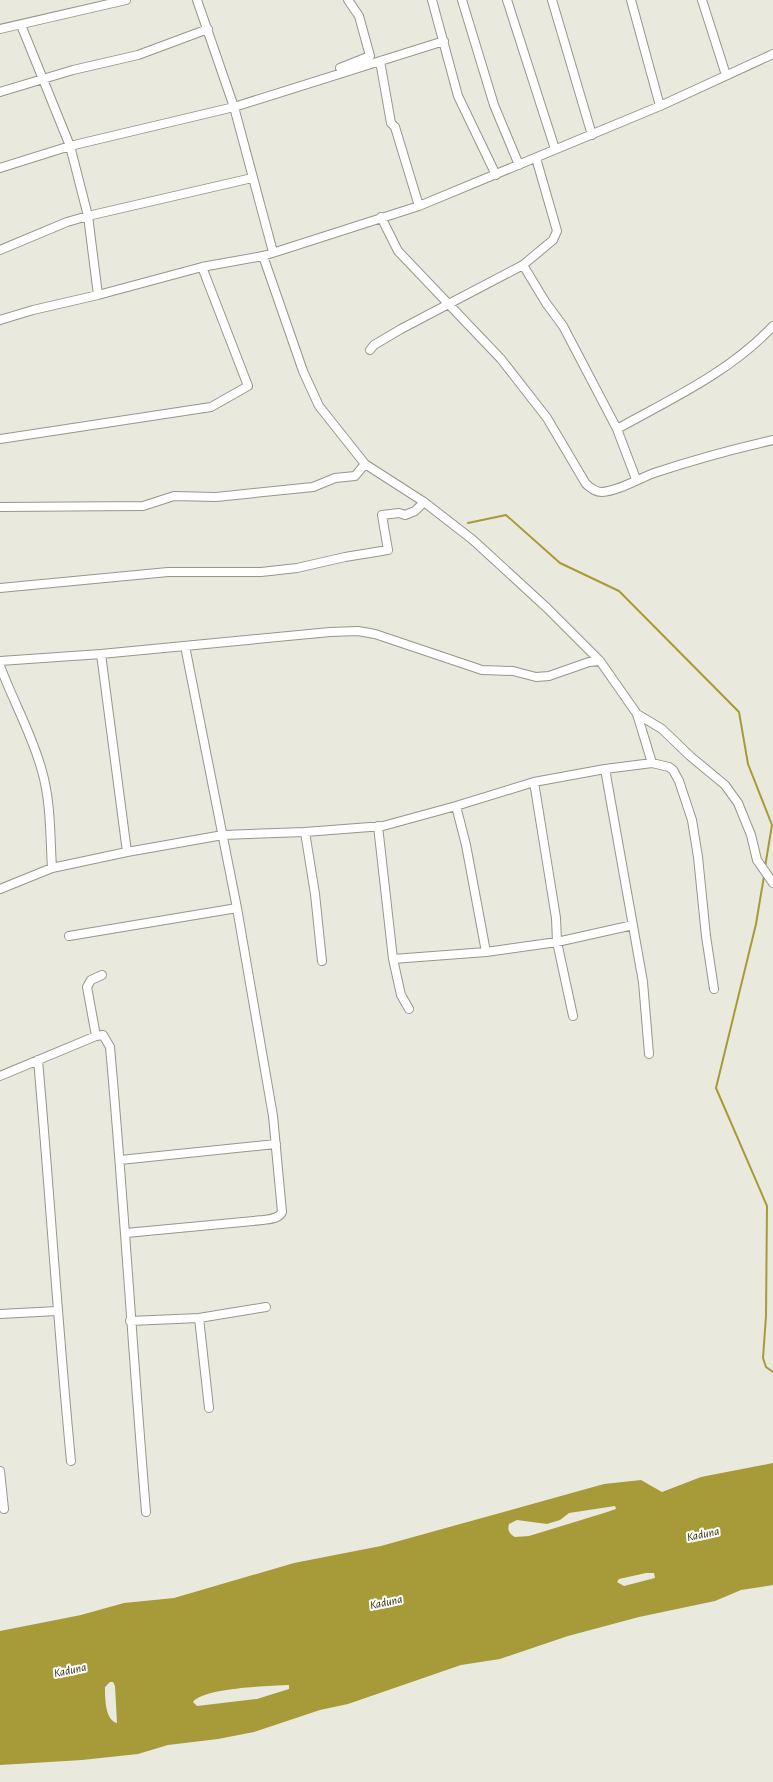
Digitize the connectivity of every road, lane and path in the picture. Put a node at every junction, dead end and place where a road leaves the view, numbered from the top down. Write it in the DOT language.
graph roads {
  1 [pos="126,0"];
  2 [pos="197,0"];
  3 [pos="348,0"];
  4 [pos="432,0"];
  5 [pos="462,0"];
  6 [pos="507,0"];
  7 [pos="552,0"];
  8 [pos="631,0"];
  9 [pos="702,0"];
  10 [pos="115,2"];
  11 [pos="21,25"];
  12 [pos="0,29"];
  13 [pos="208,29"];
  14 [pos="444,40"];
  15 [pos="773,54"];
  16 [pos="726,75"];
  17 [pos="44,78"];
  18 [pos="306,83"];
  19 [pos="0,92"];
  20 [pos="276,93"];
  21 [pos="660,106"];
  22 [pos="234,107"];
  23 [pos="592,135"];
  24 [pos="70,146"];
  25 [pos="555,149"];
  26 [pos="536,158"];
  27 [pos="519,165"];
  28 [pos="0,168"];
  29 [pos="496,175"];
  30 [pos="252,178"];
  31 [pos="419,206"];
  32 [pos="88,216"];
  33 [pos="381,218"];
  34 [pos="0,250"];
  35 [pos="273,252"];
  36 [pos="263,256"];
  37 [pos="523,266"];
  38 [pos="202,267"];
  39 [pos="98,295"];
  40 [pos="449,304"];
  41 [pos="0,320"];
  42 [pos="773,326"];
  43 [pos="370,350"];
  44 [pos="617,429"];
  45 [pos="0,439"];
  46 [pos="773,440"];
  47 [pos="365,464"];
  48 [pos="636,479"];
  49 [pos="424,502"];
  50 [pos="0,507"];
  51 [pos="0,588"];
  52 [pos="184,646"];
  53 [pos="101,654"];
  54 [pos="0,661"];
  55 [pos="600,661"];
  56 [pos="0,666"];
  57 [pos="637,714"];
  58 [pos="652,763"];
  59 [pos="605,769"];
  60 [pos="534,782"];
  61 [pos="456,806"];
  62 [pos="378,826"];
  63 [pos="305,832"];
  64 [pos="223,835"];
  65 [pos="127,852"];
  66 [pos="52,868"];
  67 [pos="773,883"];
  68 [pos="0,889"];
  69 [pos="237,908"];
  70 [pos="633,926"];
  71 [pos="69,936"];
  72 [pos="557,942"];
  73 [pos="486,952"];
  74 [pos="393,959"];
  75 [pos="322,961"];
  76 [pos="102,974"];
  77 [pos="714,989"];
  78 [pos="408,1009"];
  79 [pos="573,1016"];
  80 [pos="96,1036"];
  81 [pos="649,1054"];
  82 [pos="38,1060"];
  83 [pos="0,1076"];
  84 [pos="276,1144"];
  85 [pos="120,1160"];
  86 [pos="126,1233"];
  87 [pos="266,1307"];
  88 [pos="57,1311"];
  89 [pos="0,1314"];
  90 [pos="199,1318"];
  91 [pos="130,1321"];
  92 [pos="208,1408"];
  93 [pos="71,1461"];
  94 [pos="0,1471"];
  95 [pos="4,1509"];
  96 [pos="146,1512"];
  1 -- 10 [label="street"];
  2 -- 13 [label="street"];
  3 -- 20 [label="street"];
  4 -- 14 [label="street"];
  5 -- 27 [label="street"];
  6 -- 25 [label="street"];
  7 -- 23 [label="street"];
  8 -- 21 [label="street"];
  9 -- 16 [label="street"];
  10 -- 11 [label="street"];
  11 -- 12 [label="street"];
  11 -- 17 [label="street"];
  13 -- 17 [label="street"];
  13 -- 22 [label="street"];
  14 -- 18 [label="street"];
  14 -- 29 [label="street"];
  15 -- 16 [label="street"];
  16 -- 21 [label="street"];
  17 -- 19 [label="street"];
  17 -- 24 [label="street"];
  18 -- 20 [label="street"];
  18 -- 31 [label="street"];
  20 -- 22 [label="street"];
  21 -- 23 [label="street"];
  22 -- 24 [label="street"];
  22 -- 30 [label="street"];
  23 -- 25 [label="street"];
  24 -- 28 [label="street"];
  24 -- 32 [label="street"];
  25 -- 26 [label="street"];
  26 -- 27 [label="street"];
  26 -- 37 [label="street"];
  27 -- 29 [label="street"];
  29 -- 31 [label="street"];
  30 -- 32 [label="street"];
  30 -- 35 [label="street"];
  31 -- 33 [label="street"];
  32 -- 34 [label="street"];
  32 -- 39 [label="street"];
  33 -- 35 [label="street"];
  33 -- 40 [label="street"];
  35 -- 36 [label="street"];
  36 -- 38 [label="street"];
  36 -- 47 [label="street"];
  37 -- 40 [label="street"];
  37 -- 44 [label="street"];
  38 -- 39 [label="street"];
  38 -- 45 [label="street"];
  39 -- 41 [label="street"];
  40 -- 43 [label="street"];
  40 -- 48 [label="street"];
  42 -- 44 [label="street"];
  44 -- 48 [label="street"];
  46 -- 48 [label="street"];
  47 -- 49 [label="street"];
  47 -- 50 [label="street"];
  49 -- 51 [label="street"];
  49 -- 55 [label="street"];
  52 -- 53 [label="street"];
  52 -- 55 [label="street"];
  52 -- 64 [label="street"];
  53 -- 54 [label="street"];
  53 -- 65 [label="street"];
  55 -- 57 [label="street"];
  56 -- 66 [label="street"];
  57 -- 58 [label="street"];
  57 -- 67 [label="street"];
  58 -- 59 [label="street"];
  58 -- 77 [label="street"];
  59 -- 60 [label="street"];
  59 -- 70 [label="street"];
  60 -- 61 [label="street"];
  60 -- 72 [label="street"];
  61 -- 62 [label="street"];
  61 -- 73 [label="street"];
  62 -- 63 [label="street"];
  62 -- 74 [label="street"];
  63 -- 64 [label="street"];
  63 -- 75 [label="street"];
  64 -- 65 [label="street"];
  64 -- 69 [label="street"];
  65 -- 66 [label="street"];
  66 -- 68 [label="street"];
  69 -- 71 [label="street"];
  69 -- 84 [label="street"];
  70 -- 72 [label="street"];
  70 -- 81 [label="street"];
  72 -- 73 [label="street"];
  72 -- 79 [label="street"];
  73 -- 74 [label="street"];
  74 -- 78 [label="street"];
  76 -- 80 [label="street"];
  80 -- 82 [label="street"];
  80 -- 85 [label="street"];
  82 -- 83 [label="street"];
  82 -- 88 [label="street"];
  84 -- 85 [label="street"];
  84 -- 86 [label="street"];
  85 -- 86 [label="street"];
  86 -- 91 [label="street"];
  87 -- 90 [label="street"];
  88 -- 89 [label="street"];
  88 -- 93 [label="street"];
  90 -- 91 [label="street"];
  90 -- 92 [label="street"];
  91 -- 96 [label="street"];
  94 -- 95 [label="street"];
}
